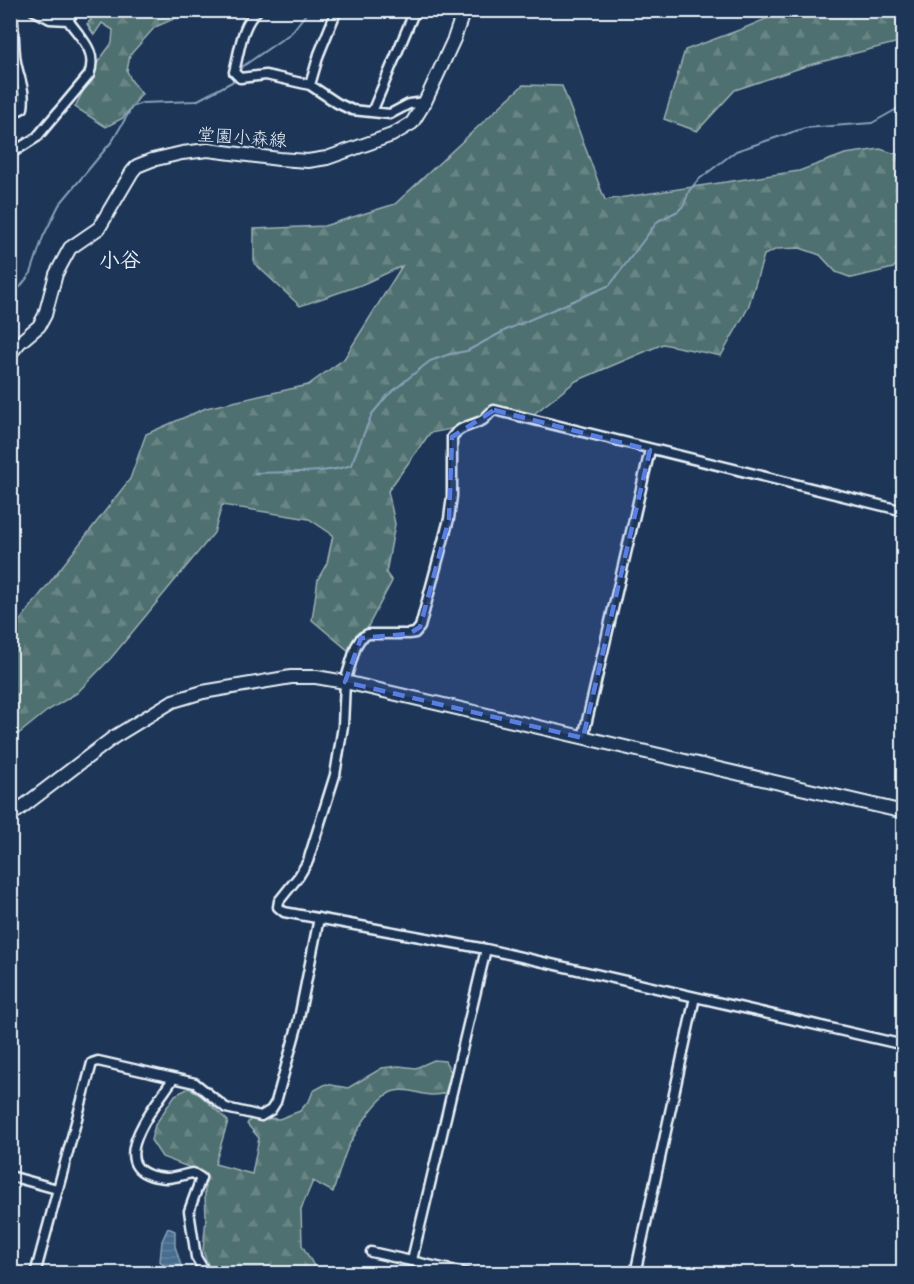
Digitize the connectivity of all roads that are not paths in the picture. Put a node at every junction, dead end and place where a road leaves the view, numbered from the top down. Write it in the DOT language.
graph roads {
  1 [pos="11,10"];
  2 [pos="33,10"];
  3 [pos="75,10"];
  4 [pos="258,10"];
  5 [pos="337,10"];
  6 [pos="401,10"];
  7 [pos="464,10"];
  8 [pos="68,20"];
  9 [pos="310,85"];
  10 [pos="425,102"];
  11 [pos="372,112"];
  12 [pos="10,116"];
  13 [pos="10,154"];
  14 [pos="10,354"];
  15 [pos="650,450"];
  16 [pos="903,511"];
  17 [pos="345,682"];
  18 [pos="583,738"];
  19 [pos="903,812"];
  20 [pos="14,813"];
  21 [pos="319,918"];
  22 [pos="486,949"];
  23 [pos="695,997"];
  24 [pos="903,1045"];
  25 [pos="173,1078"];
  26 [pos="10,1176"];
  27 [pos="57,1189"];
  28 [pos="371,1252"];
  29 [pos="412,1260"];
  30 [pos="35,1274"];
  31 [pos="206,1274"];
  32 [pos="469,1274"];
  33 [pos="635,1274"];
  1 -- 12 [label="street"];
  2 -- 8 [label="street"];
  3 -- 8 [label="street"];
  4 -- 9 [label="street"];
  5 -- 9 [label="street"];
  6 -- 11 [label="street"];
  7 -- 10 [label="street, 堂園小森線"];
  8 -- 13 [label="street"];
  9 -- 11 [label="street"];
  10 -- 11 [label="street"];
  10 -- 14 [label="street, 堂園小森線"];
  15 -- 16 [label="street"];
  15 -- 17 [label="street"];
  15 -- 18 [label="street"];
  17 -- 18 [label="street"];
  17 -- 20 [label="street"];
  17 -- 21 [label="street"];
  18 -- 19 [label="street"];
  21 -- 22 [label="street"];
  21 -- 25 [label="street"];
  22 -- 23 [label="street"];
  22 -- 29 [label="street"];
  23 -- 24 [label="street"];
  23 -- 33 [label="street"];
  25 -- 27 [label="street"];
  25 -- 31 [label="street"];
  26 -- 27 [label="street"];
  27 -- 30 [label="street"];
  28 -- 29 [label="street"];
  29 -- 32 [label="street"];
}
